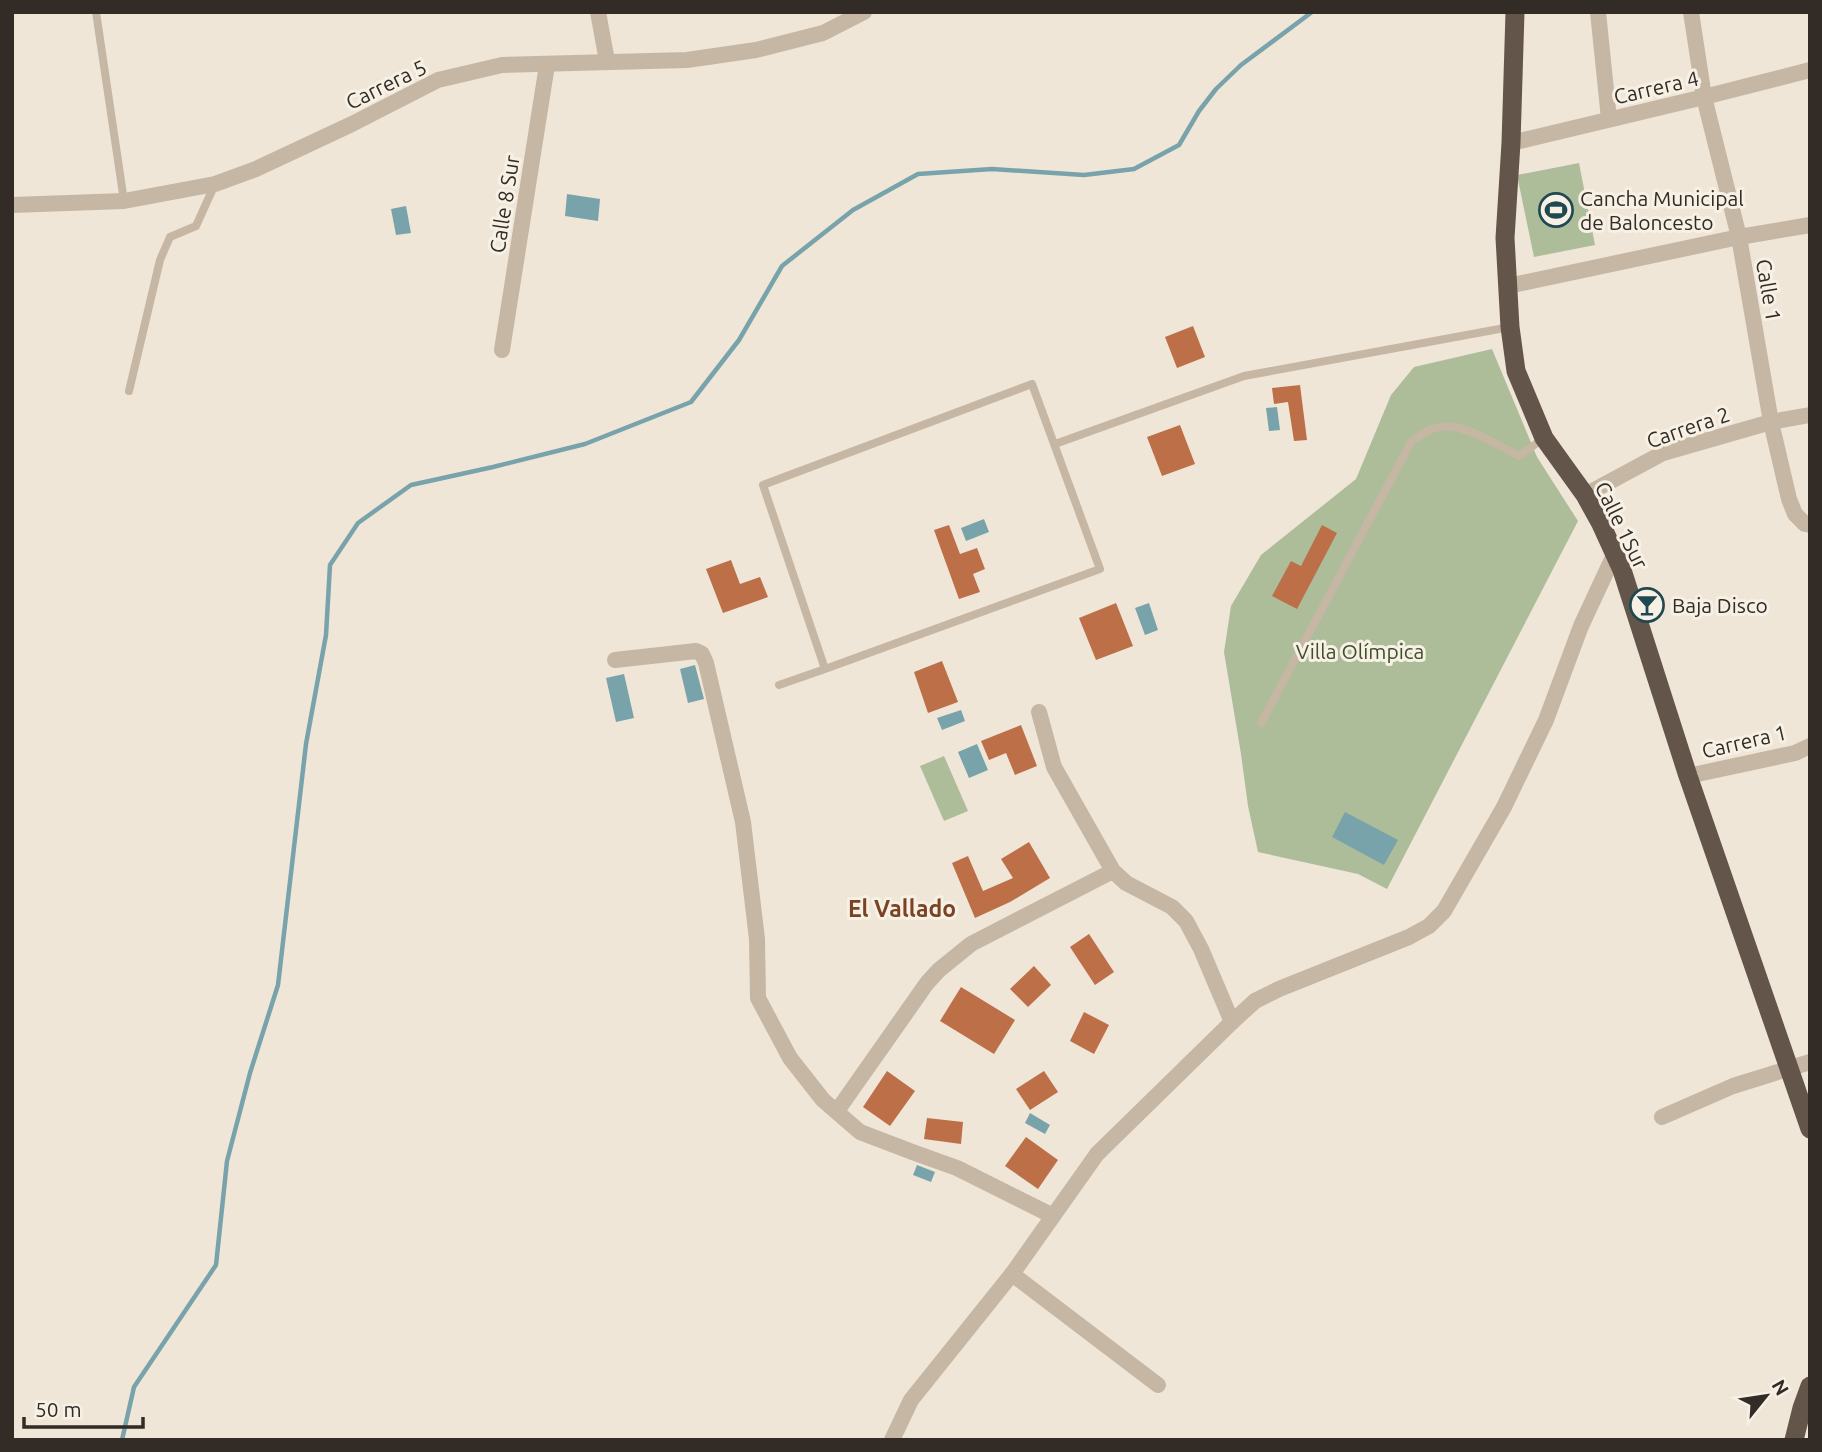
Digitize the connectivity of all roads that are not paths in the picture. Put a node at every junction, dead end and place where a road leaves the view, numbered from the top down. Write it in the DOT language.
graph roads {
  1 [pos="96,12"];
  2 [pos="598,12"];
  3 [pos="864,12"];
  4 [pos="1515,12"];
  5 [pos="1598,12"];
  6 [pos="1691,12"];
  7 [pos="607,61"];
  8 [pos="547,65"];
  9 [pos="1810,69"];
  10 [pos="1704,97"];
  11 [pos="1609,119"];
  12 [pos="1511,143"];
  13 [pos="215,184"];
  14 [pos="124,201"];
  15 [pos="14,205"];
  16 [pos="1810,225"];
  17 [pos="1739,237"];
  18 [pos="1508,285"];
  19 [pos="1510,327"];
  20 [pos="502,350"];
  21 [pos="130,391"];
  22 [pos="1810,415"];
  23 [pos="1771,422"];
  24 [pos="1544,438"];
  25 [pos="1055,444"];
  26 [pos="1585,495"];
  27 [pos="1810,525"];
  28 [pos="1615,553"];
  29 [pos="615,660"];
  30 [pos="825,668"];
  31 [pos="779,685"];
  32 [pos="1039,712"];
  33 [pos="1261,723"];
  34 [pos="1810,746"];
  35 [pos="1688,776"];
  36 [pos="1113,871"];
  37 [pos="1232,1022"];
  38 [pos="1810,1062"];
  39 [pos="1788,1069"];
  40 [pos="837,1111"];
  41 [pos="1662,1117"];
  42 [pos="1810,1129"];
  43 [pos="1054,1216"];
  44 [pos="1012,1274"];
  45 [pos="1158,1385"];
  46 [pos="1810,1386"];
  47 [pos="892,1440"];
  48 [pos="1794,1440"];
  1 -- 14 [label="lane"];
  2 -- 7 [label="street"];
  3 -- 7 [label="street, Carrera 5"];
  4 -- 12 [label="highway, Calle 1Sur"];
  5 -- 11 [label="street"];
  6 -- 10 [label="street, Calle 1"];
  7 -- 8 [label="street, Carrera 5"];
  8 -- 13 [label="street, Carrera 5"];
  8 -- 20 [label="street, Calle 8 Sur"];
  9 -- 10 [label="street, Carrera 4"];
  10 -- 11 [label="street, Carrera 4"];
  10 -- 17 [label="street, Calle 1"];
  11 -- 12 [label="street, Carrera 4"];
  12 -- 18 [label="highway, Calle 1Sur"];
  13 -- 14 [label="street, Carrera 5"];
  13 -- 21 [label="lane"];
  14 -- 15 [label="street, Carrera 5"];
  16 -- 17 [label="street"];
  17 -- 18 [label="street"];
  17 -- 23 [label="street, Calle 1"];
  18 -- 19 [label="highway, Calle 1Sur"];
  19 -- 24 [label="highway, Calle 1Sur"];
  19 -- 25 [label="lane"];
  22 -- 23 [label="street, Carrera 2"];
  23 -- 26 [label="street, Carrera 2"];
  23 -- 27 [label="street, Calle 1"];
  24 -- 26 [label="highway, Calle 1Sur"];
  24 -- 33 [label="lane"];
  25 -- 30 [label="lane"];
  25 -- 30 [label="lane"];
  26 -- 28 [label="highway, Calle 1Sur"];
  28 -- 35 [label="highway, Calle 1Sur"];
  28 -- 37 [label="street"];
  29 -- 40 [label="street"];
  30 -- 31 [label="lane"];
  32 -- 36 [label="street"];
  34 -- 35 [label="street, Carrera 1"];
  35 -- 39 [label="highway, Calle 1Sur"];
  36 -- 37 [label="street"];
  36 -- 40 [label="street"];
  37 -- 43 [label="street"];
  38 -- 39 [label="street"];
  39 -- 41 [label="street"];
  39 -- 42 [label="highway, Calle 1Sur"];
  40 -- 43 [label="street"];
  43 -- 44 [label="street"];
  44 -- 45 [label="street"];
  44 -- 47 [label="street"];
  46 -- 48 [label="highway"];
}
